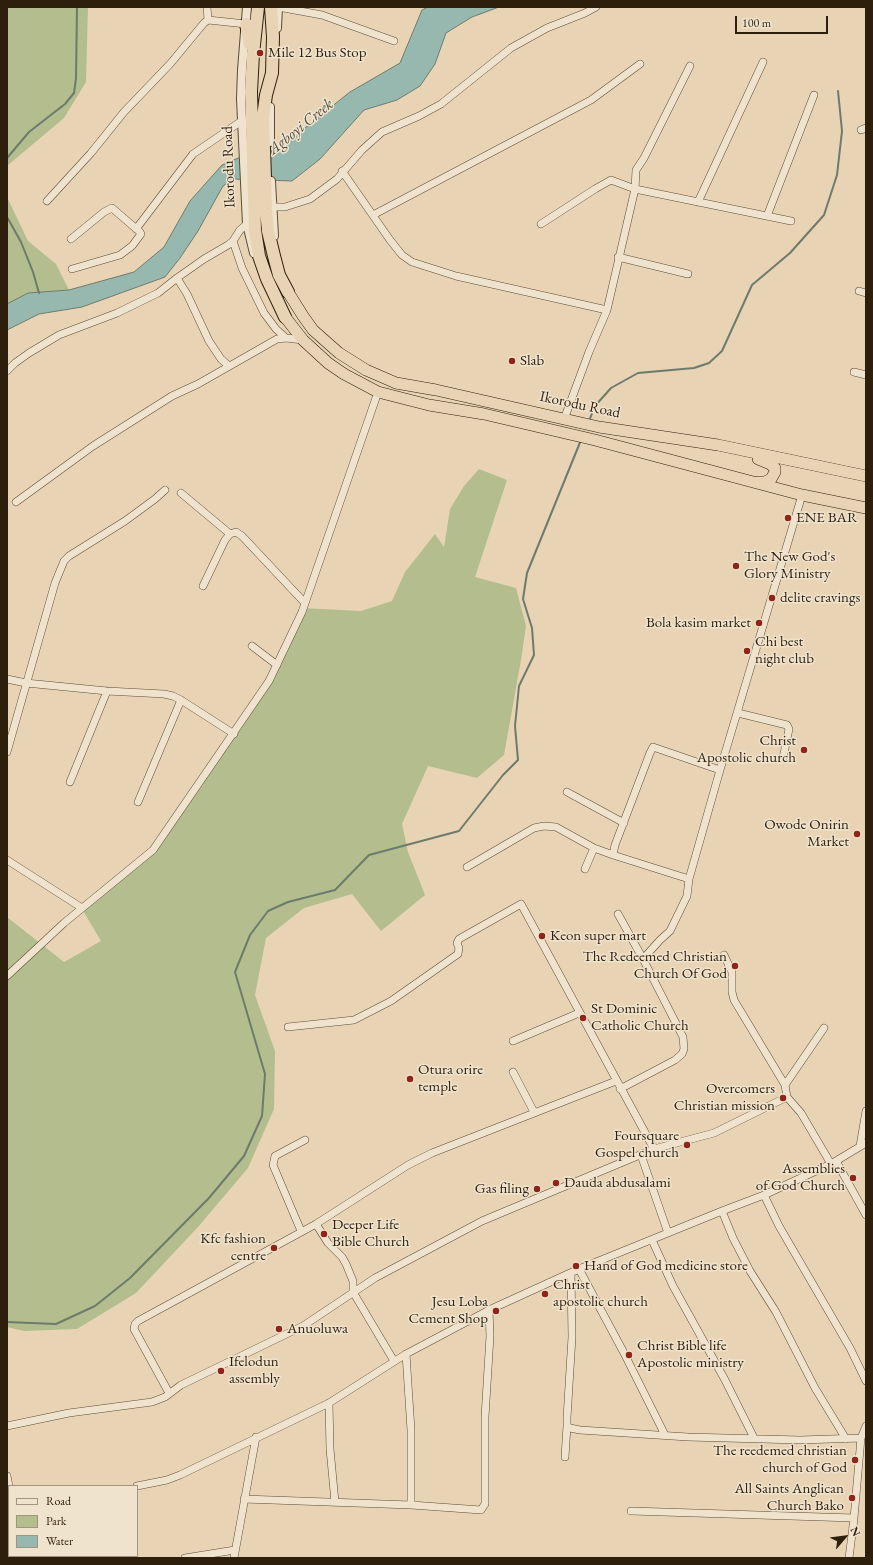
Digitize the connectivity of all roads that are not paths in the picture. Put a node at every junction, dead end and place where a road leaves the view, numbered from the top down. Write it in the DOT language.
graph roads {
  1 [pos="207,7"];
  2 [pos="247,7"];
  3 [pos="258,7"];
  4 [pos="271,7"];
  5 [pos="278,7"];
  6 [pos="596,7"];
  7 [pos="208,20"];
  8 [pos="246,24"];
  9 [pos="394,40"];
  10 [pos="253,54"];
  11 [pos="763,62"];
  12 [pos="640,64"];
  13 [pos="690,66"];
  14 [pos="272,73"];
  15 [pos="814,95"];
  16 [pos="243,120"];
  17 [pos="248,142"];
  18 [pos="342,171"];
  19 [pos="635,189"];
  20 [pos="259,191"];
  21 [pos="47,201"];
  22 [pos="698,202"];
  23 [pos="273,207"];
  24 [pos="373,215"];
  25 [pos="768,216"];
  26 [pos="791,221"];
  27 [pos="247,224"];
  28 [pos="541,224"];
  29 [pos="136,229"];
  30 [pos="71,239"];
  31 [pos="233,241"];
  32 [pos="618,257"];
  33 [pos="72,269"];
  34 [pos="688,274"];
  35 [pos="177,278"];
  36 [pos="288,292"];
  37 [pos="607,310"];
  38 [pos="285,317"];
  39 [pos="286,338"];
  40 [pos="303,340"];
  41 [pos="229,366"];
  42 [pos="7,371"];
  43 [pos="854,372"];
  44 [pos="866,375"];
  45 [pos="378,392"];
  46 [pos="572,417"];
  47 [pos="718,445"];
  48 [pos="866,476"];
  49 [pos="754,482"];
  50 [pos="165,490"];
  51 [pos="181,493"];
  52 [pos="802,495"];
  53 [pos="16,502"];
  54 [pos="866,508"];
  55 [pos="230,534"];
  56 [pos="203,586"];
  57 [pos="304,602"];
  58 [pos="252,646"];
  59 [pos="277,665"];
  60 [pos="7,679"];
  61 [pos="26,683"];
  62 [pos="107,691"];
  63 [pos="181,700"];
  64 [pos="738,713"];
  65 [pos="234,734"];
  66 [pos="7,752"];
  67 [pos="783,758"];
  68 [pos="720,770"];
  69 [pos="70,782"];
  70 [pos="567,792"];
  71 [pos="138,802"];
  72 [pos="624,823"];
  73 [pos="594,848"];
  74 [pos="614,855"];
  75 [pos="7,860"];
  76 [pos="467,867"];
  77 [pos="585,869"];
  78 [pos="690,879"];
  79 [pos="82,908"];
  80 [pos="618,914"];
  81 [pos="724,955"];
  82 [pos="644,959"];
  83 [pos="7,976"];
  84 [pos="579,1013"];
  85 [pos="288,1027"];
  86 [pos="824,1028"];
  87 [pos="513,1041"];
  88 [pos="513,1072"];
  89 [pos="616,1081"];
  90 [pos="785,1085"];
  91 [pos="620,1089"];
  92 [pos="787,1097"];
  93 [pos="866,1111"];
  94 [pos="534,1112"];
  95 [pos="305,1140"];
  96 [pos="863,1144"];
  97 [pos="654,1149"];
  98 [pos="641,1155"];
  99 [pos="833,1162"];
  100 [pos="764,1196"];
  101 [pos="722,1211"];
  102 [pos="866,1215"];
  103 [pos="316,1224"];
  104 [pos="301,1231"];
  105 [pos="668,1233"];
  106 [pos="652,1240"];
  107 [pos="579,1269"];
  108 [pos="571,1273"];
  109 [pos="353,1292"];
  110 [pos="489,1310"];
  111 [pos="406,1354"];
  112 [pos="394,1361"];
  113 [pos="866,1381"];
  114 [pos="169,1394"];
  115 [pos="328,1403"];
  116 [pos="7,1426"];
  117 [pos="567,1426"];
  118 [pos="866,1426"];
  119 [pos="665,1435"];
  120 [pos="256,1437"];
  121 [pos="754,1438"];
  122 [pos="860,1438"];
  123 [pos="846,1439"];
  124 [pos="564,1457"];
  125 [pos="138,1486"];
  126 [pos="244,1499"];
  127 [pos="335,1502"];
  128 [pos="411,1505"];
  129 [pos="631,1511"];
  130 [pos="854,1518"];
  131 [pos="235,1550"];
  132 [pos="185,1558"];
  133 [pos="234,1558"];
  134 [pos="848,1558"];
  1 -- 7 [label="street"];
  2 -- 8 [label="street, Ikorodu Road"];
  3 -- 10 [label="highway, Ikorodu Road"];
  4 -- 14 [label="highway, Ikorodu Road"];
  5 -- 9 [label="street"];
  5 -- 14 [label="street, Ikorodu Road"];
  6 -- 18 [label="street"];
  7 -- 8 [label="street"];
  7 -- 21 [label="street"];
  8 -- 10 [label="highway"];
  8 -- 16 [label="street, Ikorodu Road"];
  10 -- 17 [label="highway, Ikorodu Road"];
  11 -- 22 [label="street"];
  12 -- 24 [label="street"];
  13 -- 19 [label="street"];
  14 -- 20 [label="highway, Ikorodu Road"];
  15 -- 25 [label="street"];
  16 -- 17 [label="street, Ikorodu Road"];
  16 -- 29 [label="street"];
  17 -- 20 [label="highway, Ikorodu Road"];
  18 -- 23 [label="street"];
  18 -- 24 [label="street"];
  19 -- 22 [label="street"];
  19 -- 28 [label="street"];
  19 -- 32 [label="street"];
  20 -- 23 [label="street, Ikorodu Road"];
  20 -- 27 [label="street, Ikorodu Road"];
  20 -- 36 [label="highway, Ikorodu Road"];
  20 -- 38 [label="highway, Ikorodu Road"];
  22 -- 25 [label="street"];
  23 -- 36 [label="street, Ikorodu Road"];
  24 -- 37 [label="street"];
  25 -- 26 [label="street"];
  27 -- 31 [label="street"];
  27 -- 38 [label="street, Ikorodu Road"];
  29 -- 30 [label="street"];
  29 -- 33 [label="street"];
  31 -- 35 [label="street"];
  31 -- 39 [label="street"];
  32 -- 34 [label="street"];
  32 -- 37 [label="street"];
  35 -- 41 [label="street"];
  35 -- 42 [label="street"];
  36 -- 46 [label="highway, Ikorodu Road"];
  37 -- 46 [label="street"];
  38 -- 40 [label="highway, Ikorodu Road"];
  39 -- 40 [label="street"];
  39 -- 41 [label="street"];
  40 -- 45 [label="highway, Ikorodu Road"];
  41 -- 53 [label="street"];
  43 -- 44 [label="street"];
  45 -- 49 [label="highway, Ikorodu Road"];
  45 -- 57 [label="street"];
  46 -- 47 [label="highway, Ikorodu Road"];
  47 -- 48 [label="highway, Ikorodu Road"];
  47 -- 49 [label="highway"];
  49 -- 52 [label="highway, Ikorodu Road"];
  50 -- 61 [label="street"];
  51 -- 55 [label="street"];
  52 -- 54 [label="highway, Ikorodu Road"];
  52 -- 64 [label="street"];
  55 -- 56 [label="street"];
  55 -- 57 [label="street"];
  57 -- 59 [label="street"];
  58 -- 59 [label="street"];
  59 -- 65 [label="street"];
  60 -- 61 [label="street"];
  61 -- 62 [label="street"];
  61 -- 66 [label="street"];
  62 -- 63 [label="street"];
  62 -- 69 [label="street"];
  63 -- 65 [label="street"];
  63 -- 71 [label="street"];
  64 -- 67 [label="street"];
  64 -- 68 [label="street"];
  65 -- 79 [label="street"];
  68 -- 72 [label="street"];
  68 -- 78 [label="street"];
  70 -- 72 [label="street"];
  72 -- 74 [label="street"];
  73 -- 74 [label="street"];
  73 -- 76 [label="street"];
  73 -- 77 [label="street"];
  74 -- 78 [label="street"];
  75 -- 79 [label="street"];
  78 -- 82 [label="street"];
  79 -- 83 [label="street"];
  80 -- 82 [label="street"];
  81 -- 90 [label="street"];
  82 -- 91 [label="street"];
  84 -- 85 [label="street"];
  84 -- 87 [label="street"];
  84 -- 89 [label="street"];
  86 -- 90 [label="street"];
  88 -- 94 [label="street"];
  89 -- 91 [label="street"];
  89 -- 94 [label="street"];
  90 -- 92 [label="street"];
  91 -- 97 [label="street"];
  92 -- 97 [label="street"];
  92 -- 99 [label="street"];
  93 -- 96 [label="street"];
  94 -- 103 [label="street"];
  95 -- 104 [label="street"];
  96 -- 99 [label="street"];
  97 -- 98 [label="street"];
  98 -- 105 [label="street"];
  98 -- 109 [label="street"];
  99 -- 100 [label="street"];
  99 -- 102 [label="street"];
  100 -- 101 [label="street"];
  100 -- 113 [label="street"];
  101 -- 105 [label="street"];
  101 -- 123 [label="street"];
  103 -- 104 [label="street"];
  103 -- 109 [label="street"];
  104 -- 114 [label="street"];
  105 -- 106 [label="street"];
  106 -- 107 [label="street"];
  106 -- 121 [label="street"];
  107 -- 108 [label="street"];
  107 -- 119 [label="street"];
  108 -- 110 [label="street"];
  108 -- 117 [label="street"];
  109 -- 112 [label="street"];
  109 -- 114 [label="street"];
  110 -- 111 [label="street"];
  110 -- 128 [label="street"];
  111 -- 112 [label="street"];
  111 -- 128 [label="street"];
  112 -- 115 [label="street"];
  114 -- 116 [label="street"];
  115 -- 120 [label="street"];
  115 -- 127 [label="street"];
  117 -- 119 [label="street"];
  117 -- 124 [label="street"];
  118 -- 122 [label="street"];
  119 -- 121 [label="street"];
  120 -- 125 [label="street"];
  120 -- 126 [label="street"];
  121 -- 123 [label="street"];
  122 -- 123 [label="street"];
  122 -- 130 [label="street"];
  126 -- 127 [label="street"];
  126 -- 131 [label="street"];
  127 -- 128 [label="street"];
  129 -- 130 [label="street"];
  130 -- 134 [label="street"];
  131 -- 132 [label="street"];
  131 -- 133 [label="street"];
}
